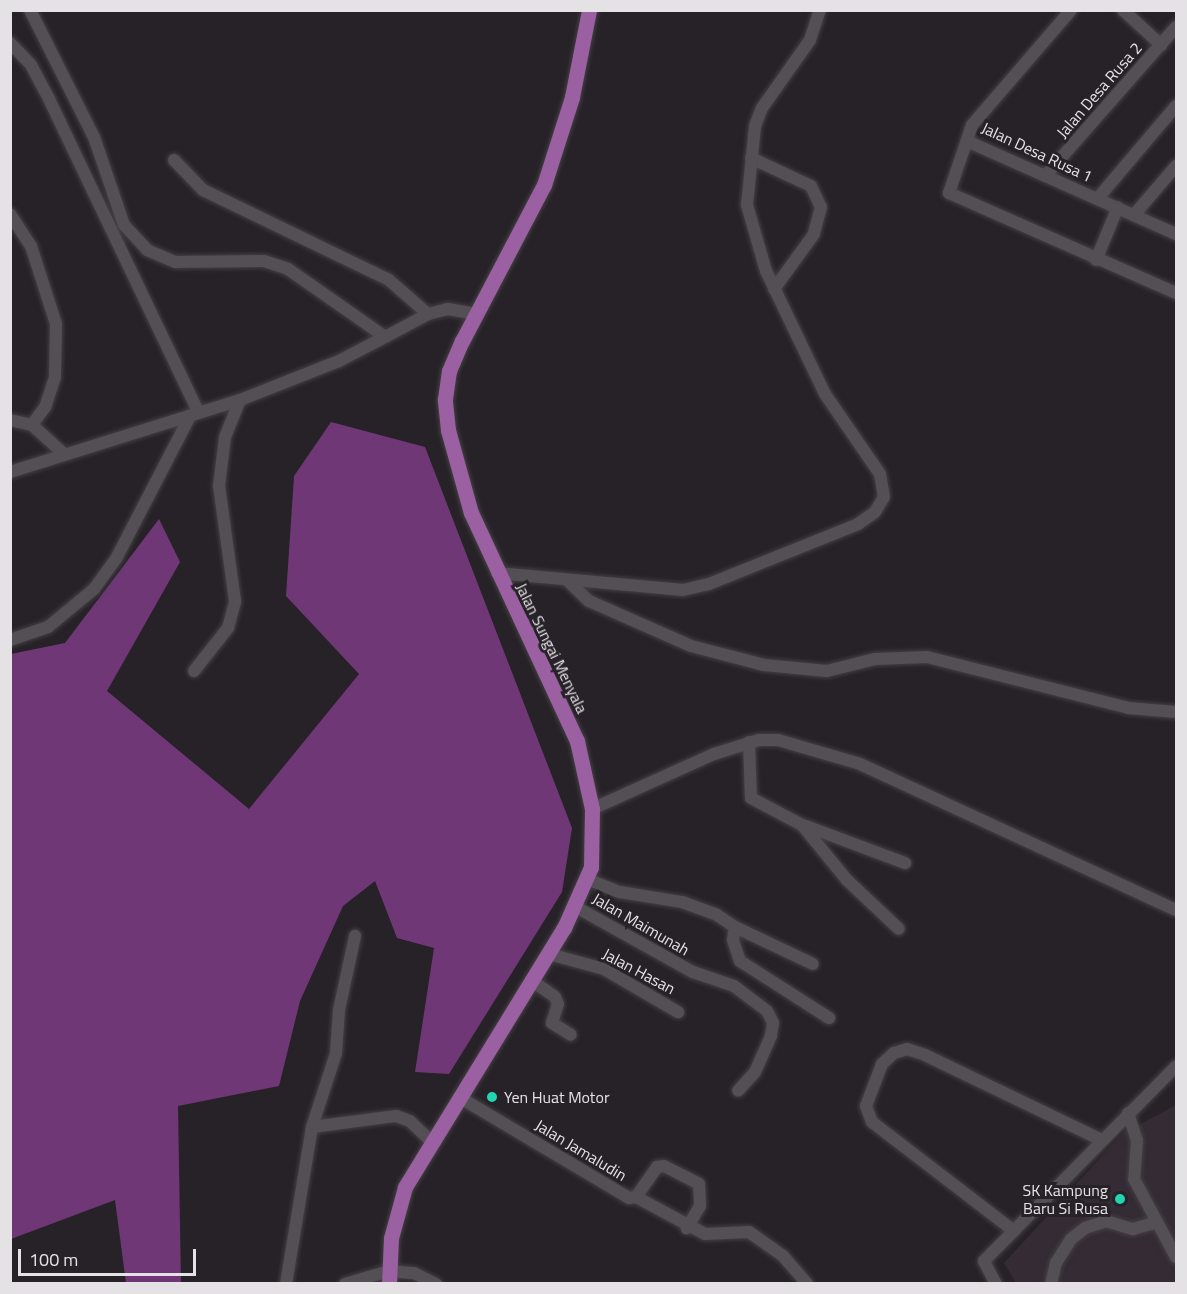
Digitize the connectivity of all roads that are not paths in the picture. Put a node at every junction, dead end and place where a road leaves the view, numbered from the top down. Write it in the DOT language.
graph roads {
  1 [pos="30,10"];
  2 [pos="589,10"];
  3 [pos="820,10"];
  4 [pos="1071,10"];
  5 [pos="1124,10"];
  6 [pos="1176,27"];
  7 [pos="10,42"];
  8 [pos="1161,45"];
  9 [pos="1176,106"];
  10 [pos="969,142"];
  11 [pos="751,158"];
  12 [pos="174,160"];
  13 [pos="1176,166"];
  14 [pos="1046,175"];
  15 [pos="1098,198"];
  16 [pos="1118,207"];
  17 [pos="10,214"];
  18 [pos="1134,215"];
  19 [pos="1176,233"];
  20 [pos="1096,260"];
  21 [pos="774,289"];
  22 [pos="1176,292"];
  23 [pos="428,314"];
  24 [pos="477,314"];
  25 [pos="385,337"];
  26 [pos="240,400"];
  27 [pos="194,414"];
  28 [pos="10,420"];
  29 [pos="32,425"];
  30 [pos="63,453"];
  31 [pos="10,472"];
  32 [pos="497,573"];
  33 [pos="567,580"];
  34 [pos="10,640"];
  35 [pos="194,671"];
  36 [pos="1176,712"];
  37 [pos="749,742"];
  38 [pos="592,809"];
  39 [pos="802,825"];
  40 [pos="906,863"];
  41 [pos="587,879"];
  42 [pos="576,907"];
  43 [pos="1176,910"];
  44 [pos="735,927"];
  45 [pos="899,929"];
  46 [pos="355,936"];
  47 [pos="549,954"];
  48 [pos="813,963"];
  49 [pos="531,980"];
  50 [pos="678,1012"];
  51 [pos="829,1018"];
  52 [pos="571,1035"];
  53 [pos="1176,1066"];
  54 [pos="738,1090"];
  55 [pos="459,1097"];
  56 [pos="1128,1113"];
  57 [pos="312,1127"];
  58 [pos="430,1140"];
  59 [pos="1102,1140"];
  60 [pos="636,1197"];
  61 [pos="1158,1222"];
  62 [pos="687,1228"];
  63 [pos="1014,1231"];
  64 [pos="1176,1257"];
  65 [pos="389,1277"];
  66 [pos="286,1284"];
  67 [pos="345,1284"];
  68 [pos="436,1284"];
  69 [pos="807,1284"];
  70 [pos="996,1284"];
  71 [pos="1051,1284"];
  1 -- 25 [label="street"];
  2 -- 24 [label="main road, Jalan Sungai Menyala"];
  3 -- 11 [label="street"];
  4 -- 10 [label="street, Jalan Desa Rusa 1"];
  5 -- 8 [label="street"];
  6 -- 8 [label="street, Jalan Desa Rusa 2"];
  7 -- 27 [label="street"];
  8 -- 14 [label="street, Jalan Desa Rusa 2"];
  9 -- 15 [label="street"];
  10 -- 14 [label="street, Jalan Desa Rusa 1"];
  10 -- 20 [label="street"];
  11 -- 21 [label="street"];
  11 -- 21 [label="street"];
  12 -- 23 [label="street"];
  13 -- 18 [label="street"];
  14 -- 15 [label="street, Jalan Desa Rusa 1"];
  15 -- 16 [label="street, Jalan Desa Rusa 1"];
  16 -- 18 [label="street, Jalan Desa Rusa 1"];
  16 -- 20 [label="street"];
  17 -- 29 [label="street"];
  18 -- 19 [label="street, Jalan Desa Rusa 1"];
  20 -- 22 [label="street"];
  21 -- 33 [label="street"];
  23 -- 24 [label="street"];
  23 -- 25 [label="street"];
  24 -- 32 [label="main road, Jalan Sungai Menyala"];
  25 -- 26 [label="street"];
  26 -- 27 [label="street"];
  26 -- 35 [label="street"];
  27 -- 30 [label="street"];
  27 -- 34 [label="street"];
  28 -- 29 [label="street"];
  29 -- 30 [label="street"];
  30 -- 31 [label="street"];
  32 -- 33 [label="street"];
  32 -- 38 [label="main road, Jalan Sungai Menyala"];
  33 -- 36 [label="street"];
  37 -- 38 [label="street"];
  37 -- 39 [label="street"];
  37 -- 43 [label="street"];
  38 -- 41 [label="main road, Jalan Sungai Menyala"];
  39 -- 40 [label="street"];
  39 -- 45 [label="street"];
  41 -- 42 [label="main road, Jalan Sungai Menyala"];
  41 -- 44 [label="street"];
  42 -- 47 [label="main road, Jalan Sungai Menyala"];
  42 -- 54 [label="street, Jalan Maimunah"];
  44 -- 48 [label="street"];
  44 -- 51 [label="street"];
  46 -- 57 [label="street"];
  47 -- 49 [label="main road, Jalan Sungai Menyala"];
  47 -- 50 [label="street, Jalan Hasan"];
  49 -- 52 [label="street"];
  49 -- 55 [label="main road, Jalan Sungai Menyala"];
  53 -- 56 [label="street"];
  55 -- 58 [label="main road, Jalan Sungai Menyala"];
  55 -- 60 [label="street, Jalan Jamaludin"];
  56 -- 59 [label="street"];
  56 -- 61 [label="street"];
  57 -- 58 [label="street"];
  57 -- 66 [label="street"];
  58 -- 65 [label="main road, Jalan Sungai Menyala"];
  59 -- 63 [label="street"];
  59 -- 63 [label="street"];
  60 -- 62 [label="street"];
  60 -- 62 [label="street, Jalan Jamaludin"];
  61 -- 64 [label="street"];
  61 -- 71 [label="street"];
  62 -- 69 [label="street"];
  63 -- 70 [label="street"];
  65 -- 67 [label="street"];
  65 -- 68 [label="street"];
}
